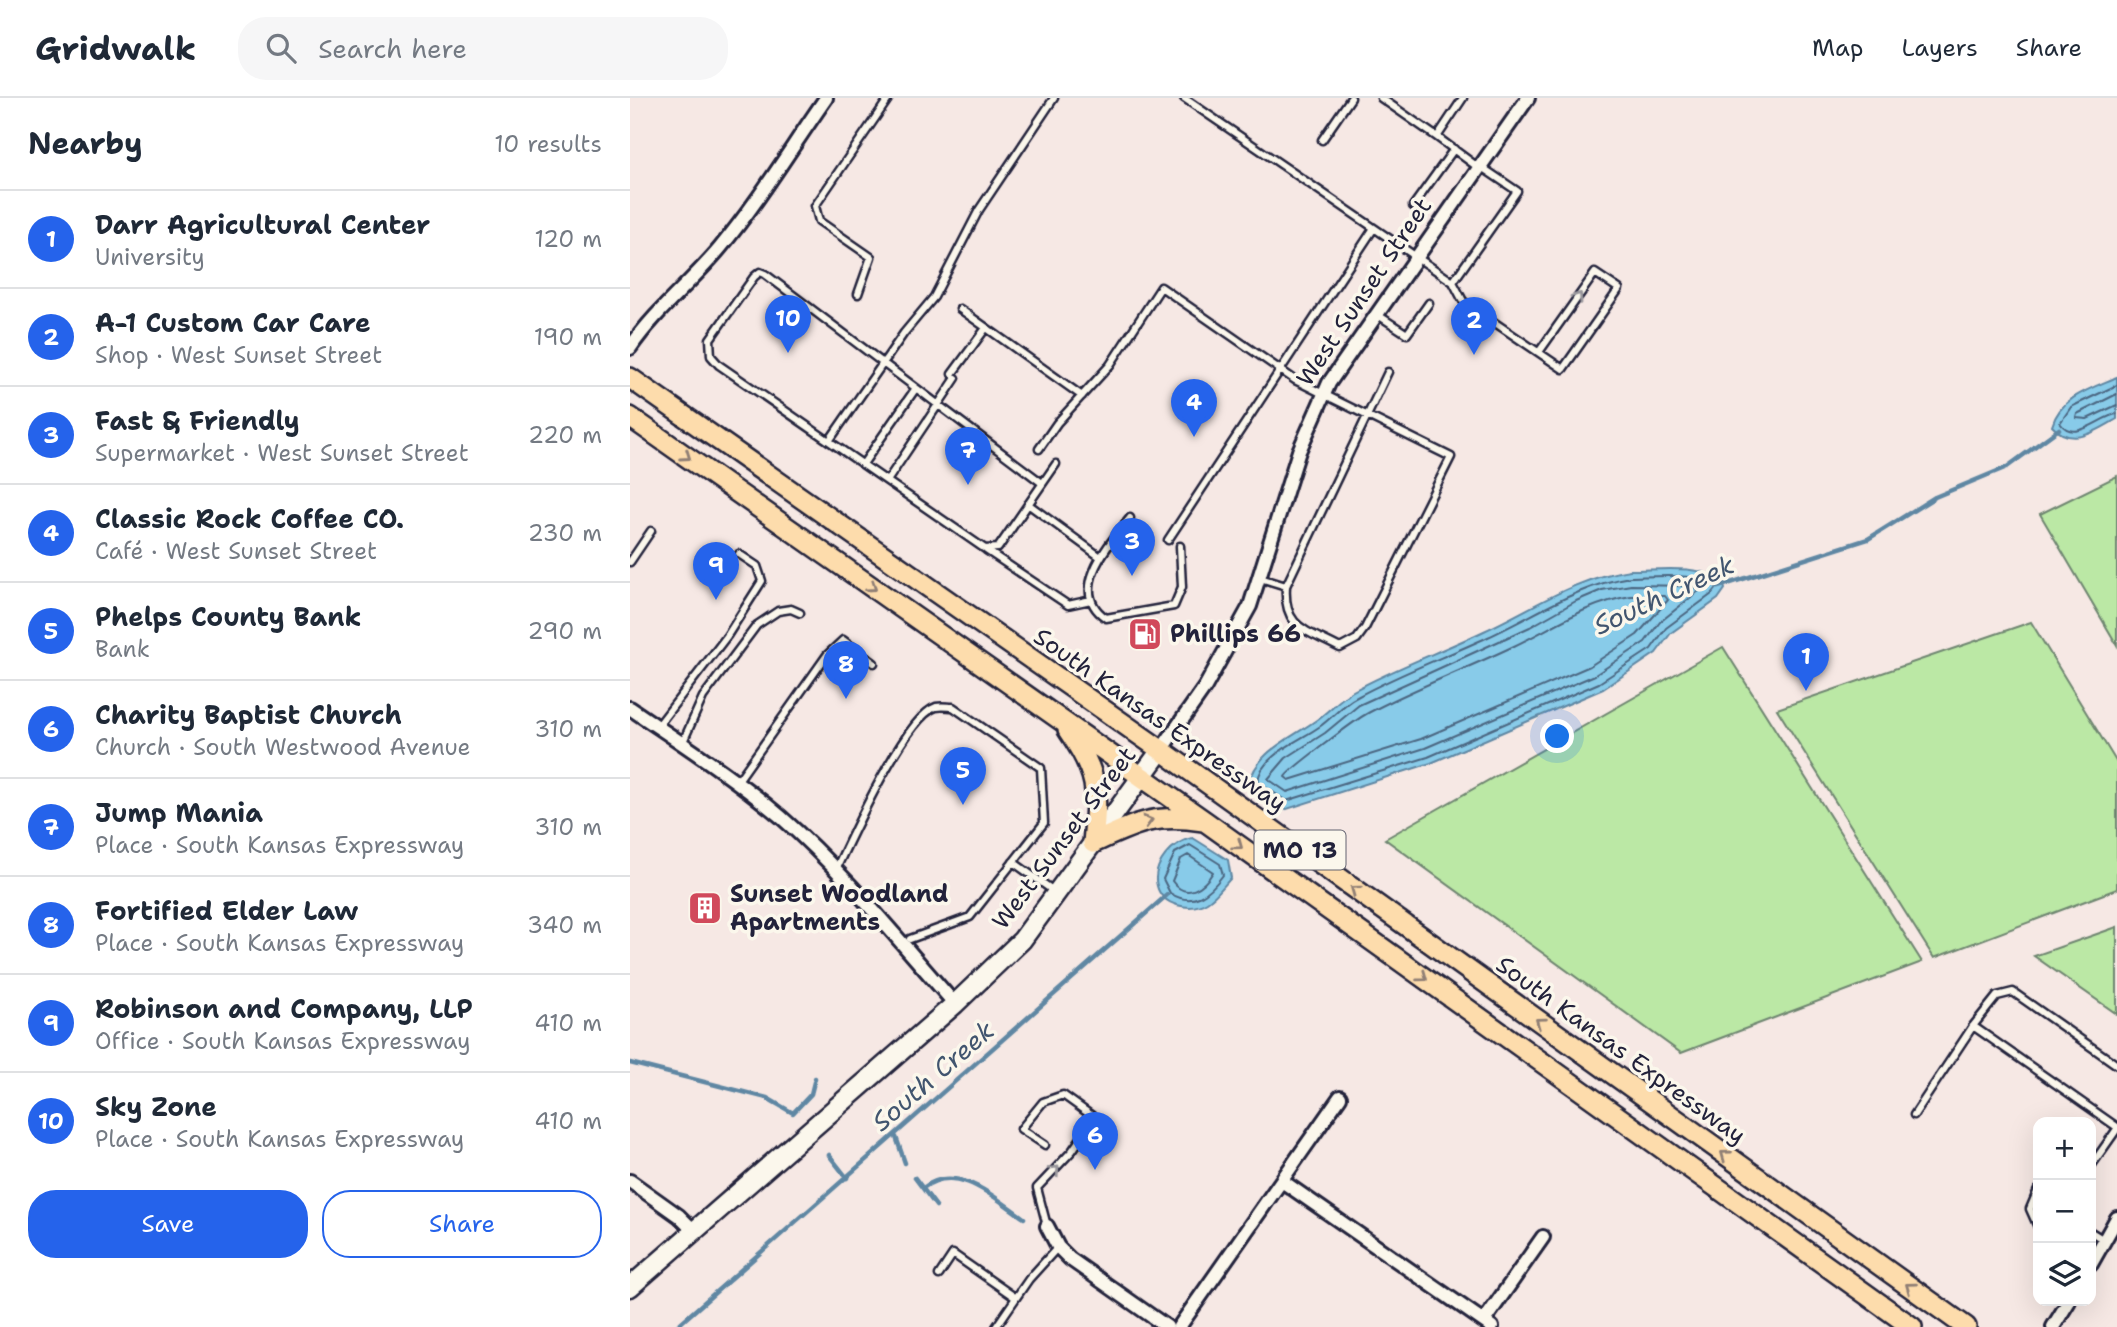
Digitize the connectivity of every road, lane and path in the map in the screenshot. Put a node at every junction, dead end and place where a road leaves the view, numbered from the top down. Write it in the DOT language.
graph roads {
  1 [pos="826,98"];
  2 [pos="877,98"];
  3 [pos="1054,98"];
  4 [pos="1184,98"];
  5 [pos="1351,98"];
  6 [pos="1381,98"];
  7 [pos="1464,98"];
  8 [pos="1528,98"];
  9 [pos="887,101"];
  10 [pos="1437,137"];
  11 [pos="1322,139"];
  12 [pos="1454,149"];
  13 [pos="1480,167"];
  14 [pos="1413,206"];
  15 [pos="1374,228"];
  16 [pos="1416,257"];
  17 [pos="1453,282"];
  18 [pos="858,293"];
  19 [pos="1429,303"];
  20 [pos="960,309"];
  21 [pos="1376,314"];
  22 [pos="986,328"];
  23 [pos="630,348"];
  24 [pos="1539,352"];
  25 [pos="884,363"];
  26 [pos="1279,370"];
  27 [pos="1388,372"];
  28 [pos="630,378"];
  29 [pos="916,388"];
  30 [pos="1322,395"];
  31 [pos="1082,396"];
  32 [pos="938,405"];
  33 [pos="1367,416"];
  34 [pos="630,417"];
  35 [pos="829,441"];
  36 [pos="1039,449"];
  37 [pos="863,464"];
  38 [pos="1056,464"];
  39 [pos="887,481"];
  40 [pos="1042,483"];
  41 [pos="1028,504"];
  42 [pos="1130,518"];
  43 [pos="651,531"];
  44 [pos="1168,540"];
  45 [pos="1180,546"];
  46 [pos="985,549"];
  47 [pos="739,554"];
  48 [pos="1100,556"];
  49 [pos="630,562"];
  50 [pos="1260,578"];
  51 [pos="1286,586"];
  52 [pos="1091,600"];
  53 [pos="800,613"];
  54 [pos="874,663"];
  55 [pos="630,708"];
  56 [pos="1061,720"];
  57 [pos="657,727"];
  58 [pos="682,744"];
  59 [pos="1161,750"];
  60 [pos="1142,776"];
  61 [pos="737,782"];
  62 [pos="1206,822"];
  63 [pos="1093,843"];
  64 [pos="1013,862"];
  65 [pos="835,870"];
  66 [pos="1056,893"];
  67 [pos="910,939"];
  68 [pos="955,1004"];
  69 [pos="1973,1026"];
  70 [pos="2117,1065"];
  71 [pos="1340,1097"];
  72 [pos="1914,1115"];
  73 [pos="2117,1128"];
  74 [pos="1045,1145"];
  75 [pos="2096,1159"];
  76 [pos="630,1181"];
  77 [pos="1282,1181"];
  78 [pos="2117,1218"];
  79 [pos="1047,1226"];
  80 [pos="694,1231"];
  81 [pos="2096,1235"];
  82 [pos="1543,1237"];
  83 [pos="2104,1240"];
  84 [pos="1058,1247"];
  85 [pos="2096,1255"];
  86 [pos="939,1275"];
  87 [pos="630,1287"];
  88 [pos="1016,1298"];
  89 [pos="2066,1306"];
  90 [pos="1488,1324"];
  91 [pos="996,1327"];
  92 [pos="1167,1327"];
  93 [pos="1179,1327"];
  94 [pos="1912,1327"];
  95 [pos="1966,1327"];
  96 [pos="2053,1327"];
  1 -- 23 [label="street"];
  2 -- 9 [label="lane"];
  3 -- 25 [label="lane"];
  4 -- 15 [label="lane"];
  5 -- 11 [label="lane"];
  6 -- 10 [label="lane"];
  7 -- 10 [label="lane"];
  8 -- 13 [label="street, West Sunset Street"];
  9 -- 18 [label="lane"];
  10 -- 12 [label="lane"];
  12 -- 13 [label="lane"];
  12 -- 14 [label="lane"];
  13 -- 16 [label="street, West Sunset Street"];
  13 -- 17 [label="lane"];
  15 -- 16 [label="lane"];
  15 -- 26 [label="lane"];
  16 -- 17 [label="lane"];
  16 -- 21 [label="street, West Sunset Street"];
  17 -- 24 [label="lane"];
  19 -- 21 [label="lane"];
  20 -- 22 [label="lane"];
  21 -- 30 [label="street, West Sunset Street"];
  22 -- 31 [label="lane"];
  22 -- 32 [label="lane"];
  24 -- 24 [label="lane, one-way"];
  25 -- 29 [label="lane"];
  25 -- 35 [label="lane"];
  25 -- 35 [label="lane"];
  26 -- 30 [label="lane"];
  26 -- 31 [label="lane"];
  26 -- 44 [label="lane"];
  27 -- 33 [label="lane"];
  28 -- 59 [label="main road, South Kansas Expressway / MO 13"];
  29 -- 32 [label="lane"];
  29 -- 37 [label="lane"];
  30 -- 33 [label="lane"];
  30 -- 50 [label="street, West Sunset Street"];
  31 -- 36 [label="lane"];
  32 -- 39 [label="lane"];
  32 -- 40 [label="lane"];
  33 -- 51 [label="lane"];
  33 -- 51 [label="lane"];
  34 -- 56 [label="main road, MO 13, one-way"];
  35 -- 37 [label="lane"];
  37 -- 39 [label="lane"];
  38 -- 40 [label="lane"];
  39 -- 46 [label="lane"];
  40 -- 41 [label="lane"];
  41 -- 46 [label="lane"];
  41 -- 48 [label="lane"];
  42 -- 48 [label="lane"];
  43 -- 49 [label="lane"];
  45 -- 52 [label="lane"];
  46 -- 52 [label="lane"];
  47 -- 57 [label="lane"];
  48 -- 52 [label="lane"];
  50 -- 51 [label="lane"];
  50 -- 59 [label="street, West Sunset Street"];
  53 -- 58 [label="lane"];
  54 -- 61 [label="lane"];
  55 -- 57 [label="street"];
  56 -- 60 [label="main road, MO 13"];
  56 -- 63 [label="main road"];
  57 -- 58 [label="street"];
  58 -- 61 [label="street"];
  59 -- 60 [label="main road, West Sunset Street"];
  95 -- 59 [label="main road, South Kansas Expressway / MO 13, one-way"];
  60 -- 62 [label="main road, MO 13"];
  60 -- 63 [label="main road, West Sunset Street"];
  61 -- 65 [label="street"];
  63 -- 62 [label="main road, one-way"];
  62 -- 94 [label="main road, MO 13, one-way"];
  63 -- 66 [label="main road, West Sunset Street"];
  64 -- 65 [label="lane"];
  64 -- 66 [label="lane"];
  64 -- 67 [label="lane"];
  65 -- 68 [label="street"];
  66 -- 68 [label="main road, West Sunset Street"];
  68 -- 80 [label="main road, West Sunset Street"];
  69 -- 70 [label="lane"];
  69 -- 72 [label="lane"];
  69 -- 73 [label="lane"];
  71 -- 77 [label="street"];
  73 -- 75 [label="lane"];
  79 -- 74 [label="lane, one-way"];
  76 -- 80 [label="street"];
  77 -- 90 [label="street"];
  77 -- 93 [label="street"];
  78 -- 83 [label="street"];
  79 -- 84 [label="street"];
  80 -- 87 [label="main road, West Sunset Street"];
  81 -- 83 [label="lane"];
  82 -- 90 [label="street"];
  83 -- 85 [label="street"];
  84 -- 88 [label="lane"];
  84 -- 92 [label="street"];
  86 -- 88 [label="lane"];
  88 -- 91 [label="lane"];
  89 -- 96 [label="street"];
}
